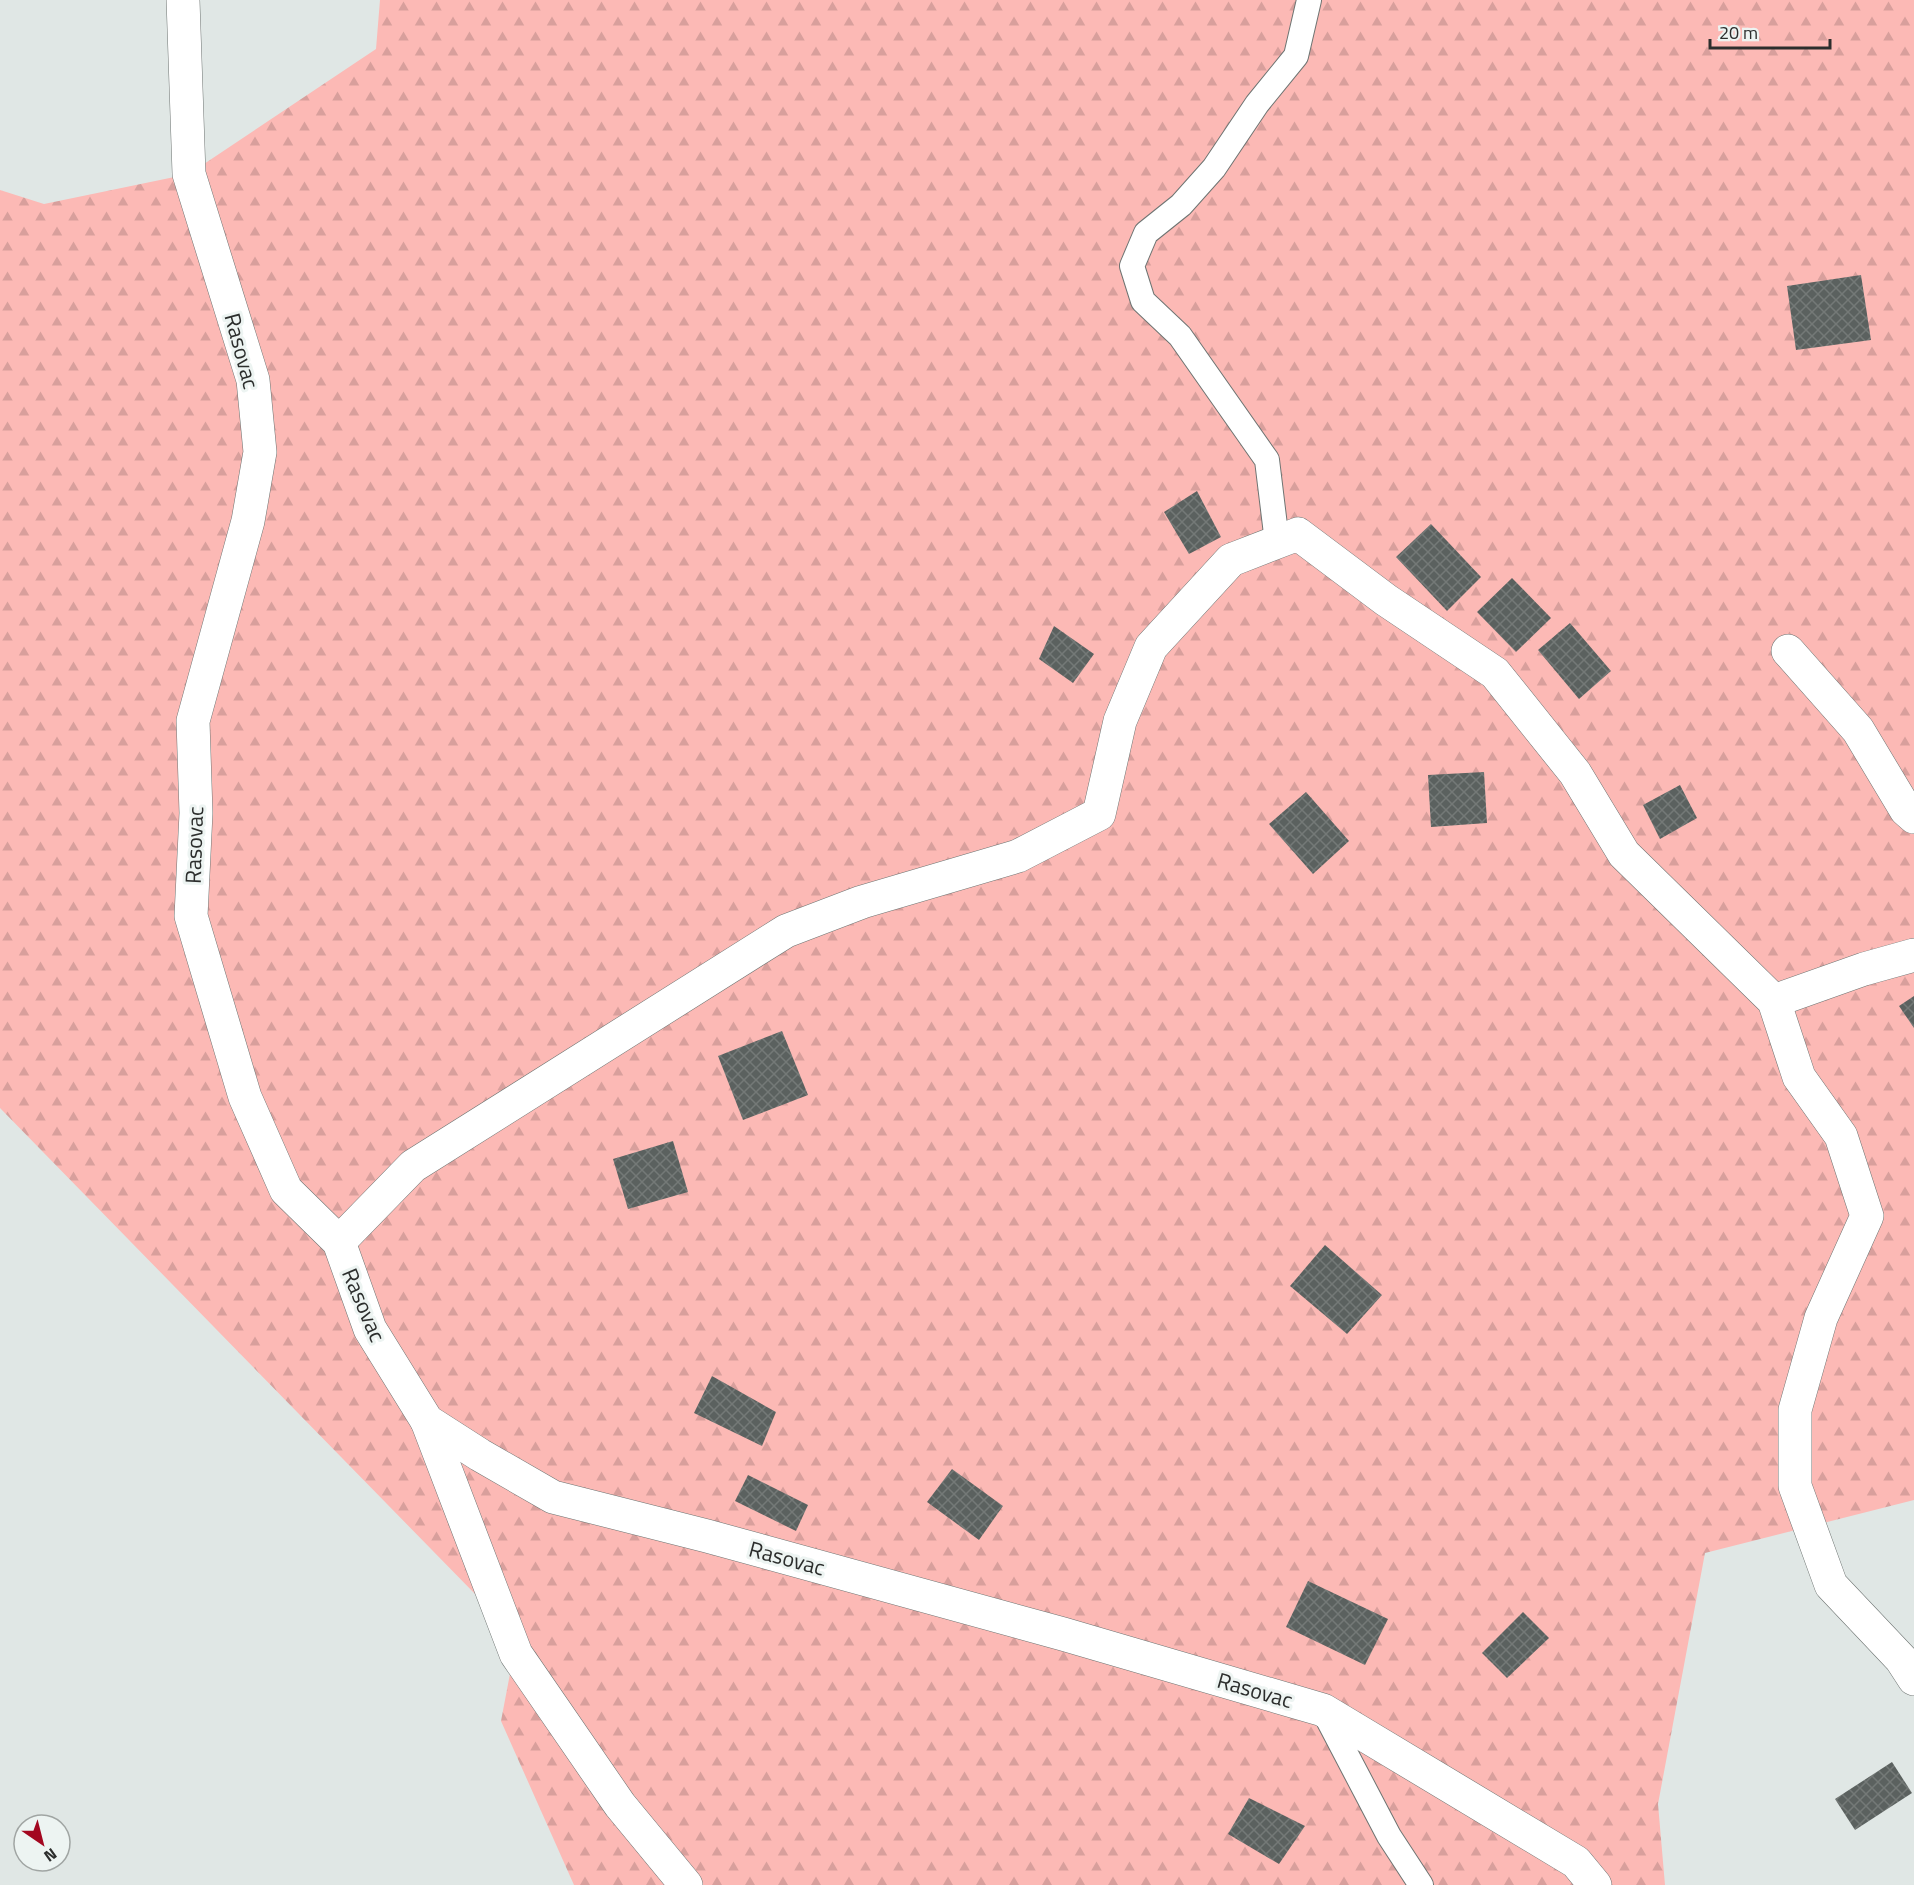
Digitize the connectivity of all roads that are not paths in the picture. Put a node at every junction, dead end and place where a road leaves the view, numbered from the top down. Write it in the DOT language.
graph roads {
  1 [pos="183,0"];
  2 [pos="1309,0"];
  3 [pos="1277,542"];
  4 [pos="1788,651"];
  5 [pos="1914,817"];
  6 [pos="1914,955"];
  7 [pos="1774,1001"];
  8 [pos="339,1242"];
  9 [pos="427,1421"];
  10 [pos="1914,1678"];
  11 [pos="1323,1710"];
  12 [pos="686,1885"];
  13 [pos="1421,1885"];
  14 [pos="1595,1885"];
  1 -- 8 [label="street, Rasovac"];
  2 -- 3 [label="lane"];
  3 -- 7 [label="street"];
  3 -- 8 [label="street"];
  4 -- 5 [label="street"];
  6 -- 7 [label="street"];
  7 -- 10 [label="street"];
  8 -- 9 [label="street, Rasovac"];
  9 -- 11 [label="street, Rasovac"];
  9 -- 12 [label="street"];
  11 -- 13 [label="lane"];
  11 -- 14 [label="street, Rasovac"];
}
